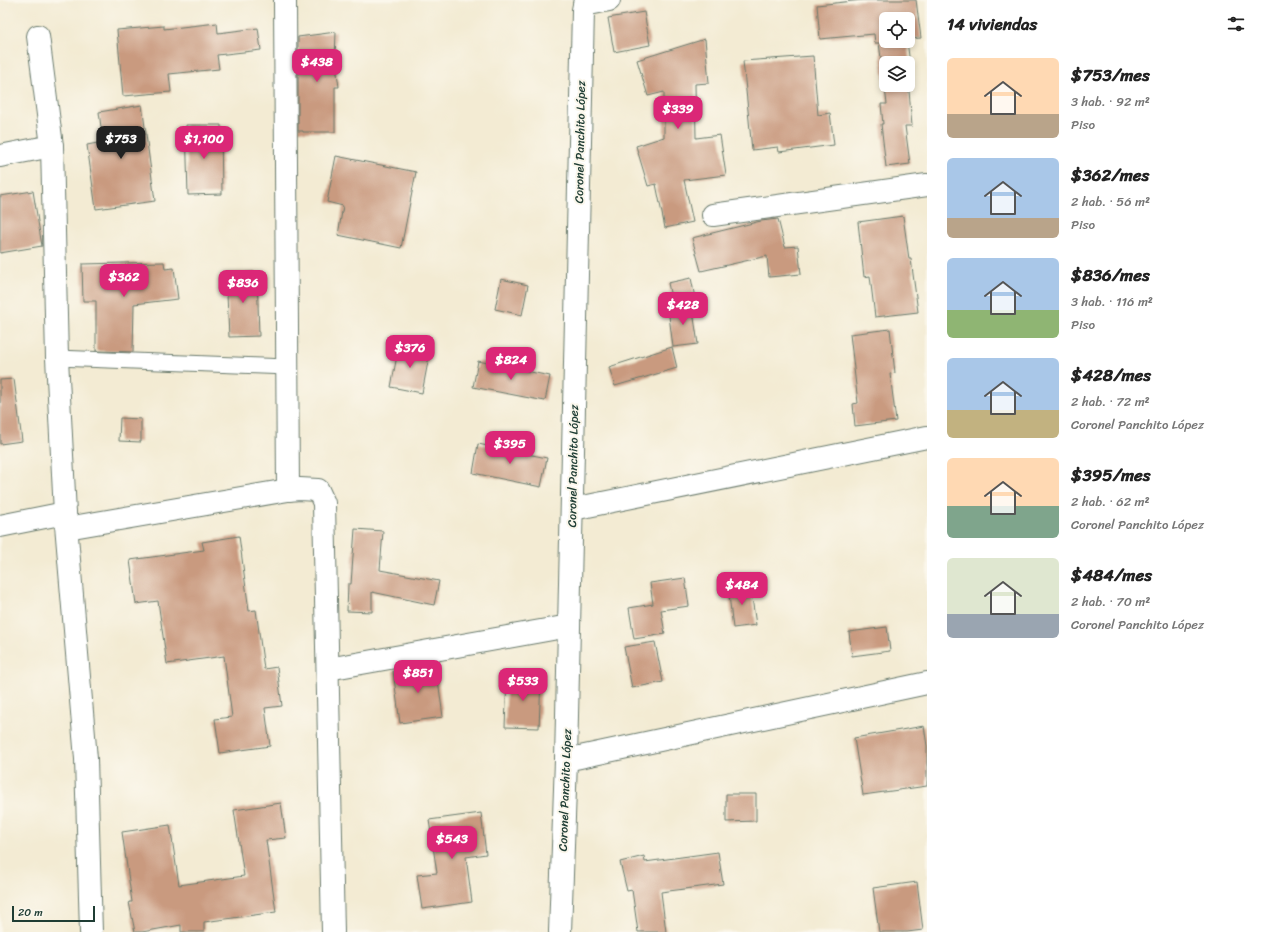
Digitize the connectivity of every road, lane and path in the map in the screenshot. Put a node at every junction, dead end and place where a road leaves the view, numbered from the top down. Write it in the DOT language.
graph roads {
  1 [pos="285,0"];
  2 [pos="609,0"];
  3 [pos="584,3"];
  4 [pos="38,36"];
  5 [pos="52,146"];
  6 [pos="0,156"];
  7 [pos="927,185"];
  8 [pos="714,215"];
  9 [pos="57,358"];
  10 [pos="287,367"];
  11 [pos="927,437"];
  12 [pos="288,490"];
  13 [pos="572,509"];
  14 [pos="66,520"];
  15 [pos="0,526"];
  16 [pos="569,626"];
  17 [pos="328,669"];
  18 [pos="927,683"];
  19 [pos="566,760"];
  20 [pos="91,932"];
  21 [pos="333,932"];
  22 [pos="560,932"];
  1 -- 10 [label="street"];
  2 -- 3 [label="street"];
  3 -- 13 [label="street, Coronel Panchito López"];
  4 -- 5 [label="street"];
  5 -- 6 [label="street"];
  5 -- 9 [label="street"];
  7 -- 8 [label="street"];
  9 -- 10 [label="lane"];
  9 -- 14 [label="street"];
  10 -- 12 [label="street"];
  11 -- 13 [label="street"];
  12 -- 14 [label="street"];
  12 -- 17 [label="street"];
  13 -- 16 [label="street, Coronel Panchito López"];
  14 -- 15 [label="street"];
  14 -- 20 [label="street"];
  16 -- 17 [label="street"];
  16 -- 19 [label="street, Coronel Panchito López"];
  17 -- 21 [label="street"];
  18 -- 19 [label="street"];
  19 -- 22 [label="street, Coronel Panchito López"];
}
